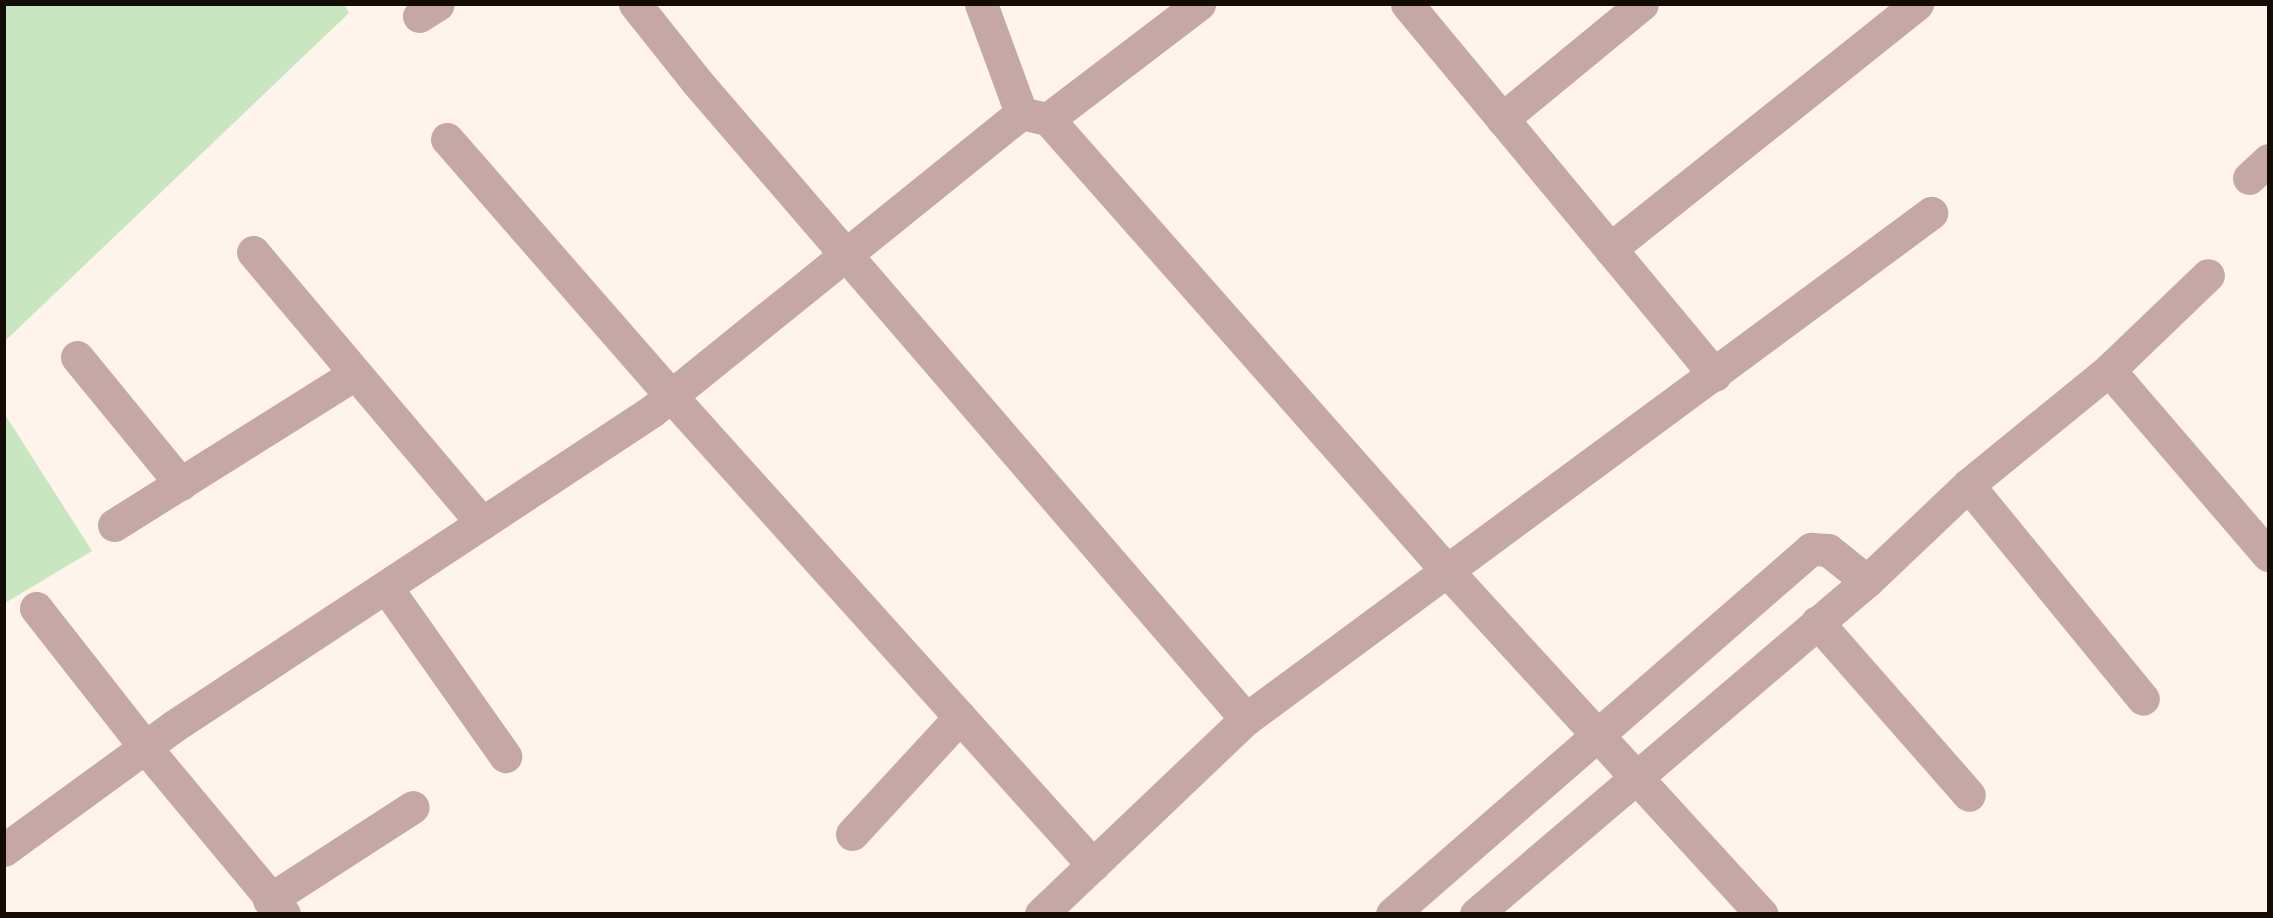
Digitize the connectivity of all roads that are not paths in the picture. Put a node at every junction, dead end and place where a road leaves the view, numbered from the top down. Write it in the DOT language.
graph roads {
  1 [pos="635,4"];
  2 [pos="981,4"];
  3 [pos="1199,4"];
  4 [pos="1407,4"];
  5 [pos="1642,4"];
  6 [pos="1917,4"];
  7 [pos="1035,116"];
  8 [pos="1502,119"];
  9 [pos="447,139"];
  10 [pos="1931,213"];
  11 [pos="1610,249"];
  12 [pos="253,252"];
  13 [pos="847,254"];
  14 [pos="2208,275"];
  15 [pos="77,357"];
  16 [pos="2109,370"];
  17 [pos="355,374"];
  18 [pos="1715,375"];
  19 [pos="671,396"];
  20 [pos="182,484"];
  21 [pos="1968,485"];
  22 [pos="482,523"];
  23 [pos="114,525"];
  24 [pos="2268,555"];
  25 [pos="1449,573"];
  26 [pos="1867,581"];
  27 [pos="386,587"];
  28 [pos="36,608"];
  29 [pos="1817,622"];
  30 [pos="2143,699"];
  31 [pos="960,717"];
  32 [pos="1246,719"];
  33 [pos="1599,736"];
  34 [pos="145,747"];
  35 [pos="505,756"];
  36 [pos="1638,777"];
  37 [pos="1969,795"];
  38 [pos="413,807"];
  39 [pos="852,834"];
  40 [pos="4,850"];
  41 [pos="1093,865"];
  42 [pos="276,907"];
  43 [pos="1041,914"];
  44 [pos="1392,914"];
  45 [pos="1476,914"];
  46 [pos="1762,914"];
  1 -- 13 [label="street"];
  2 -- 7 [label="street"];
  3 -- 7 [label="street"];
  4 -- 8 [label="street"];
  5 -- 8 [label="street"];
  6 -- 11 [label="street"];
  7 -- 13 [label="street"];
  7 -- 25 [label="street"];
  8 -- 11 [label="street"];
  9 -- 19 [label="street"];
  10 -- 18 [label="street"];
  11 -- 18 [label="street"];
  12 -- 17 [label="street"];
  13 -- 19 [label="street"];
  13 -- 32 [label="street"];
  14 -- 16 [label="street"];
  15 -- 20 [label="street"];
  16 -- 21 [label="street"];
  16 -- 24 [label="street"];
  17 -- 20 [label="street"];
  17 -- 22 [label="street"];
  18 -- 25 [label="street"];
  19 -- 22 [label="street"];
  19 -- 31 [label="street"];
  20 -- 23 [label="street"];
  21 -- 26 [label="street"];
  21 -- 30 [label="street"];
  22 -- 27 [label="street"];
  25 -- 32 [label="street"];
  25 -- 33 [label="street"];
  26 -- 29 [label="street"];
  26 -- 33 [label="street"];
  27 -- 34 [label="street"];
  27 -- 35 [label="street"];
  28 -- 34 [label="street"];
  29 -- 36 [label="street"];
  29 -- 37 [label="street"];
  31 -- 39 [label="street"];
  31 -- 41 [label="street"];
  32 -- 41 [label="street"];
  33 -- 36 [label="street"];
  33 -- 44 [label="street"];
  34 -- 40 [label="street"];
  34 -- 42 [label="street"];
  36 -- 45 [label="street"];
  36 -- 46 [label="street"];
  38 -- 42 [label="street"];
  41 -- 43 [label="street"];
}
